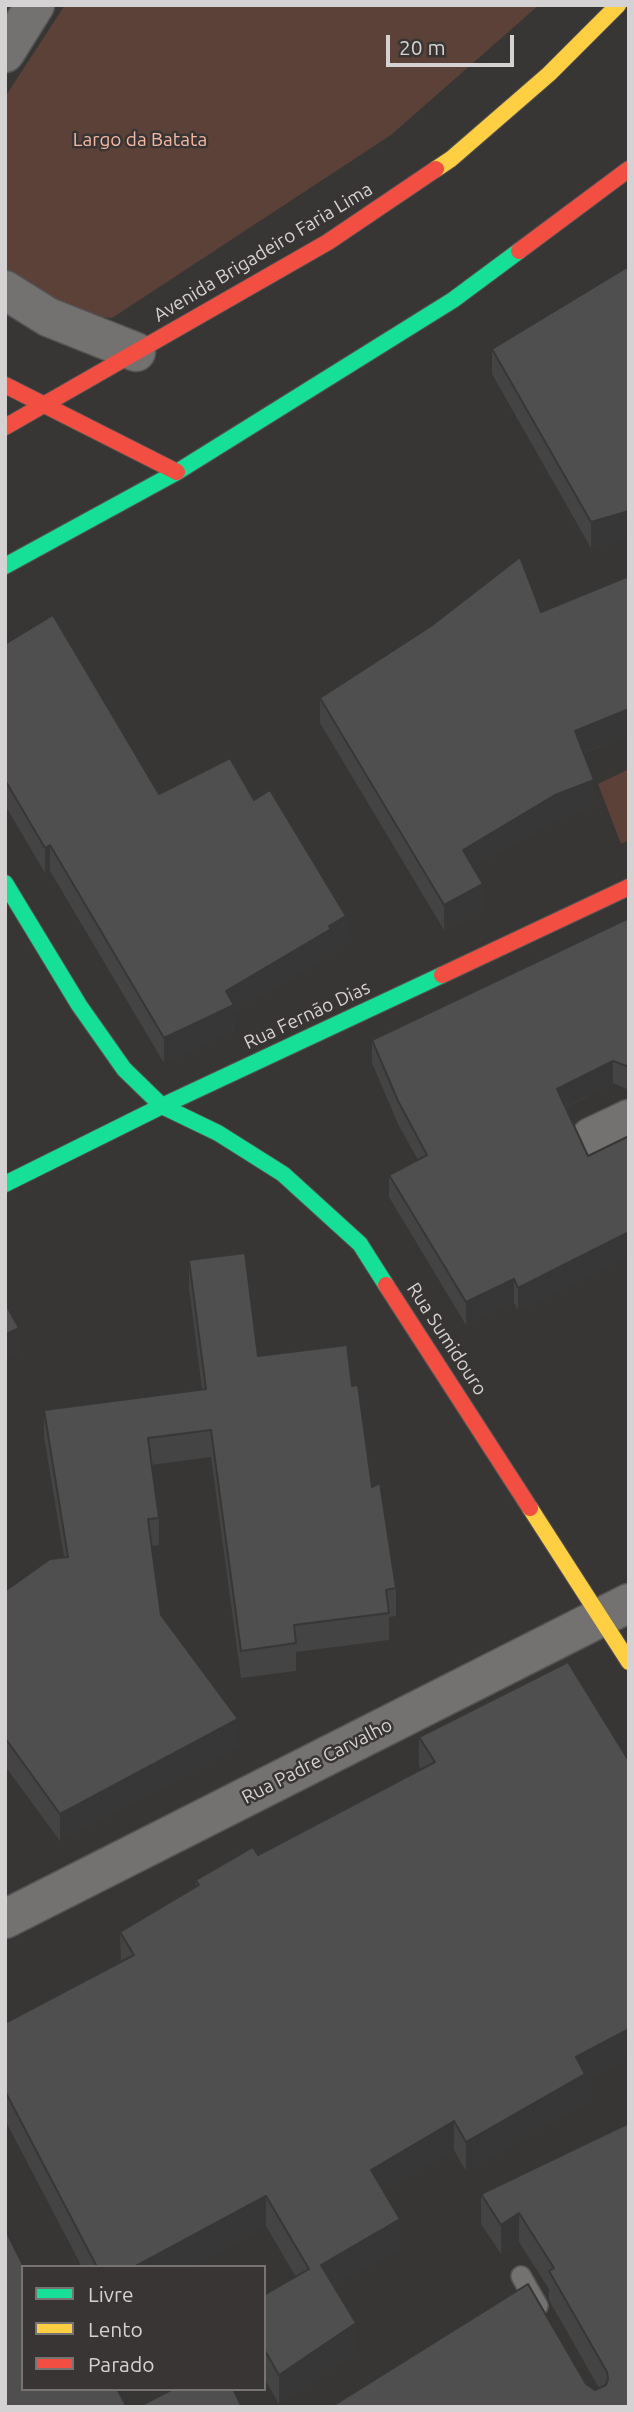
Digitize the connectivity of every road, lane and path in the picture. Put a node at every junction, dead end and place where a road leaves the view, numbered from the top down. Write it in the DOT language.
graph roads {
  1 [pos="35,5"];
  2 [pos="618,5"];
  3 [pos="5,53"];
  4 [pos="629,169"];
  5 [pos="5,290"];
  6 [pos="136,352"];
  7 [pos="5,385"];
  8 [pos="45,404"];
  9 [pos="5,427"];
  10 [pos="177,472"];
  11 [pos="5,566"];
  12 [pos="5,883"];
  13 [pos="626,894"];
  14 [pos="162,1106"];
  15 [pos="629,1119"];
  16 [pos="591,1137"];
  17 [pos="5,1184"];
  18 [pos="615,1610"];
  19 [pos="629,1662"];
  20 [pos="5,1919"];
  21 [pos="521,2276"];
  22 [pos="548,2324"];
  1 -- 3 [label="street"];
  2 -- 6 [label="main road, Avenida Brigadeiro Faria Lima"];
  4 -- 10 [label="main road"];
  5 -- 6 [label="street"];
  6 -- 8 [label="main road, Avenida Brigadeiro Faria Lima"];
  7 -- 8 [label="main road"];
  8 -- 9 [label="main road, Avenida Brigadeiro Faria Lima"];
  8 -- 10 [label="main road"];
  10 -- 11 [label="main road"];
  12 -- 14 [label="main road, Rua Sumidouro"];
  13 -- 14 [label="main road, Rua Fernão Dias"];
  14 -- 17 [label="main road, Rua Fernão Dias"];
  14 -- 18 [label="main road, Rua Sumidouro"];
  15 -- 16 [label="street"];
  18 -- 19 [label="main road, Rua Sumidouro"];
  18 -- 20 [label="street, Rua Padre Carvalho"];
  21 -- 22 [label="lane"];
}
